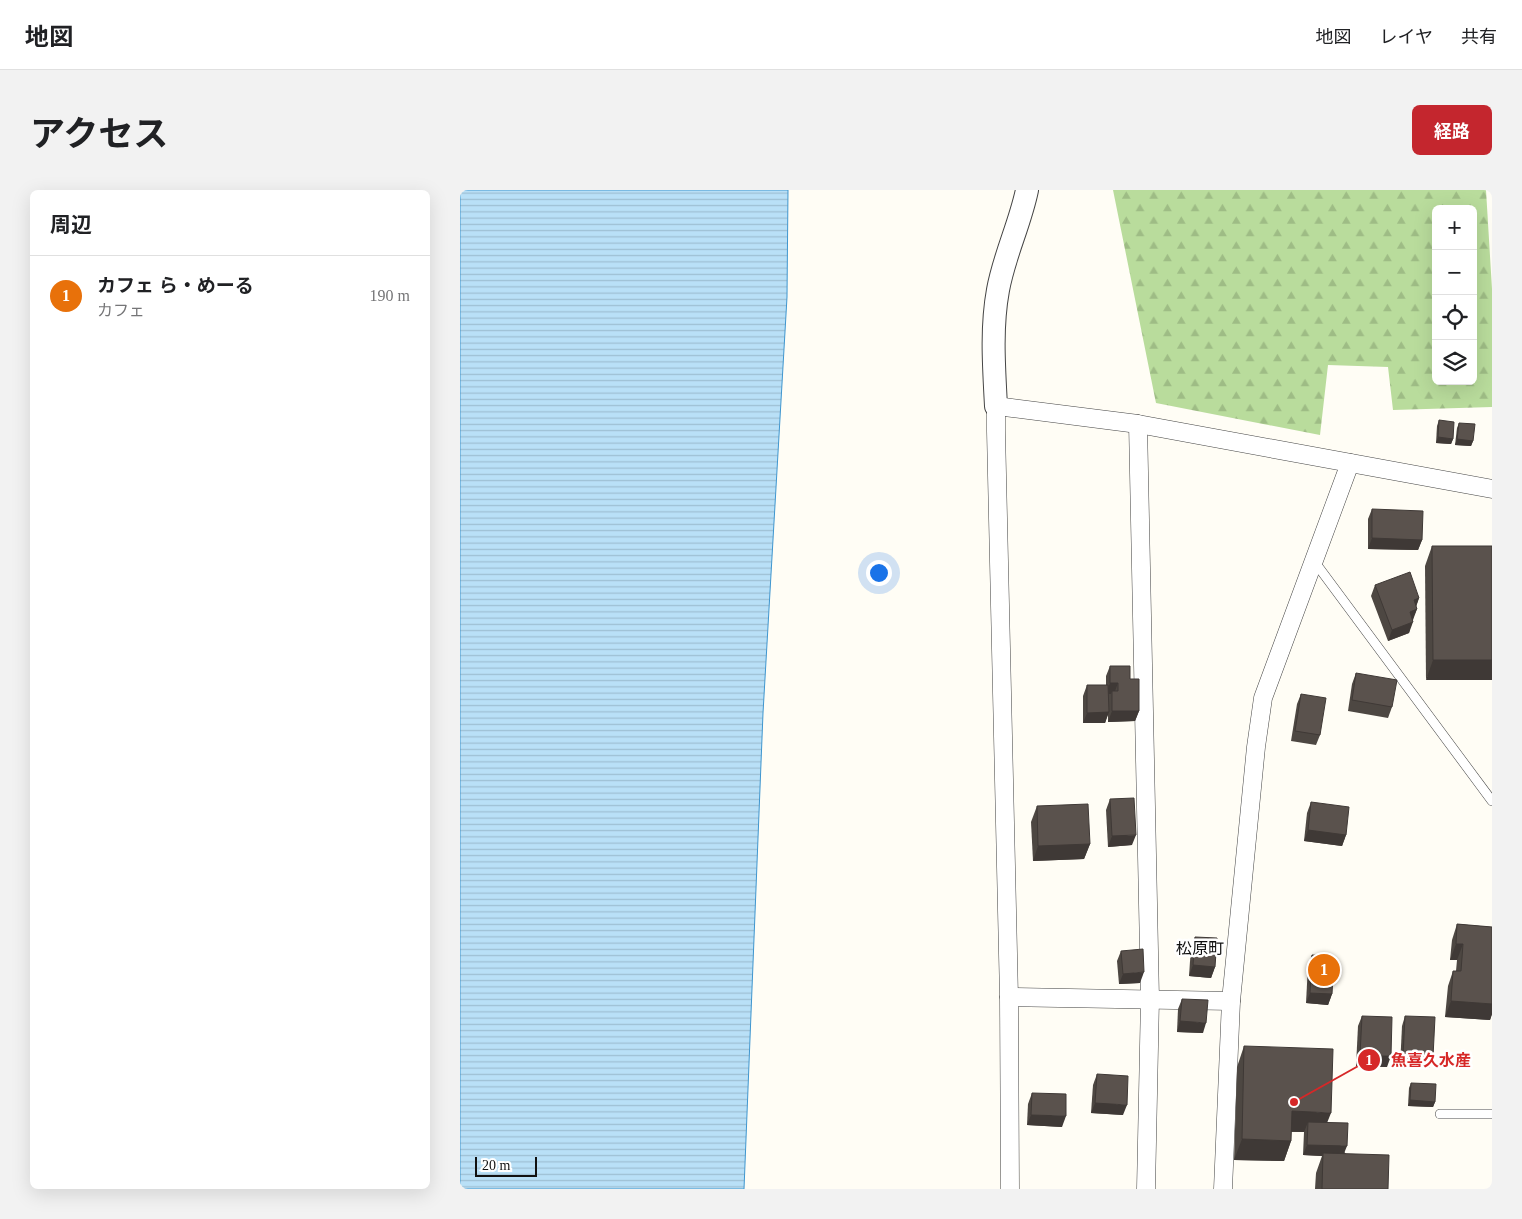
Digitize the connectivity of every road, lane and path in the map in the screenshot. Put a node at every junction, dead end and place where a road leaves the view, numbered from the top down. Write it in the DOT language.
graph roads {
  1 [pos="1027,190"];
  2 [pos="996,406"];
  3 [pos="1138,424"];
  4 [pos="1350,463"];
  5 [pos="1492,489"];
  6 [pos="1314,561"];
  7 [pos="1492,801"];
  8 [pos="1009,997"];
  9 [pos="1150,999"];
  10 [pos="1231,1001"];
  11 [pos="1440,1114"];
  12 [pos="1492,1114"];
  13 [pos="1010,1189"];
  14 [pos="1146,1189"];
  15 [pos="1223,1189"];
  1 -- 2 [label="street"];
  2 -- 3 [label="street"];
  2 -- 8 [label="street"];
  3 -- 4 [label="street"];
  3 -- 9 [label="street"];
  4 -- 5 [label="street"];
  4 -- 6 [label="street"];
  6 -- 7 [label="lane"];
  6 -- 10 [label="street"];
  8 -- 9 [label="street"];
  8 -- 13 [label="street"];
  9 -- 10 [label="street"];
  9 -- 14 [label="street"];
  10 -- 15 [label="street"];
  11 -- 12 [label="lane"];
}
